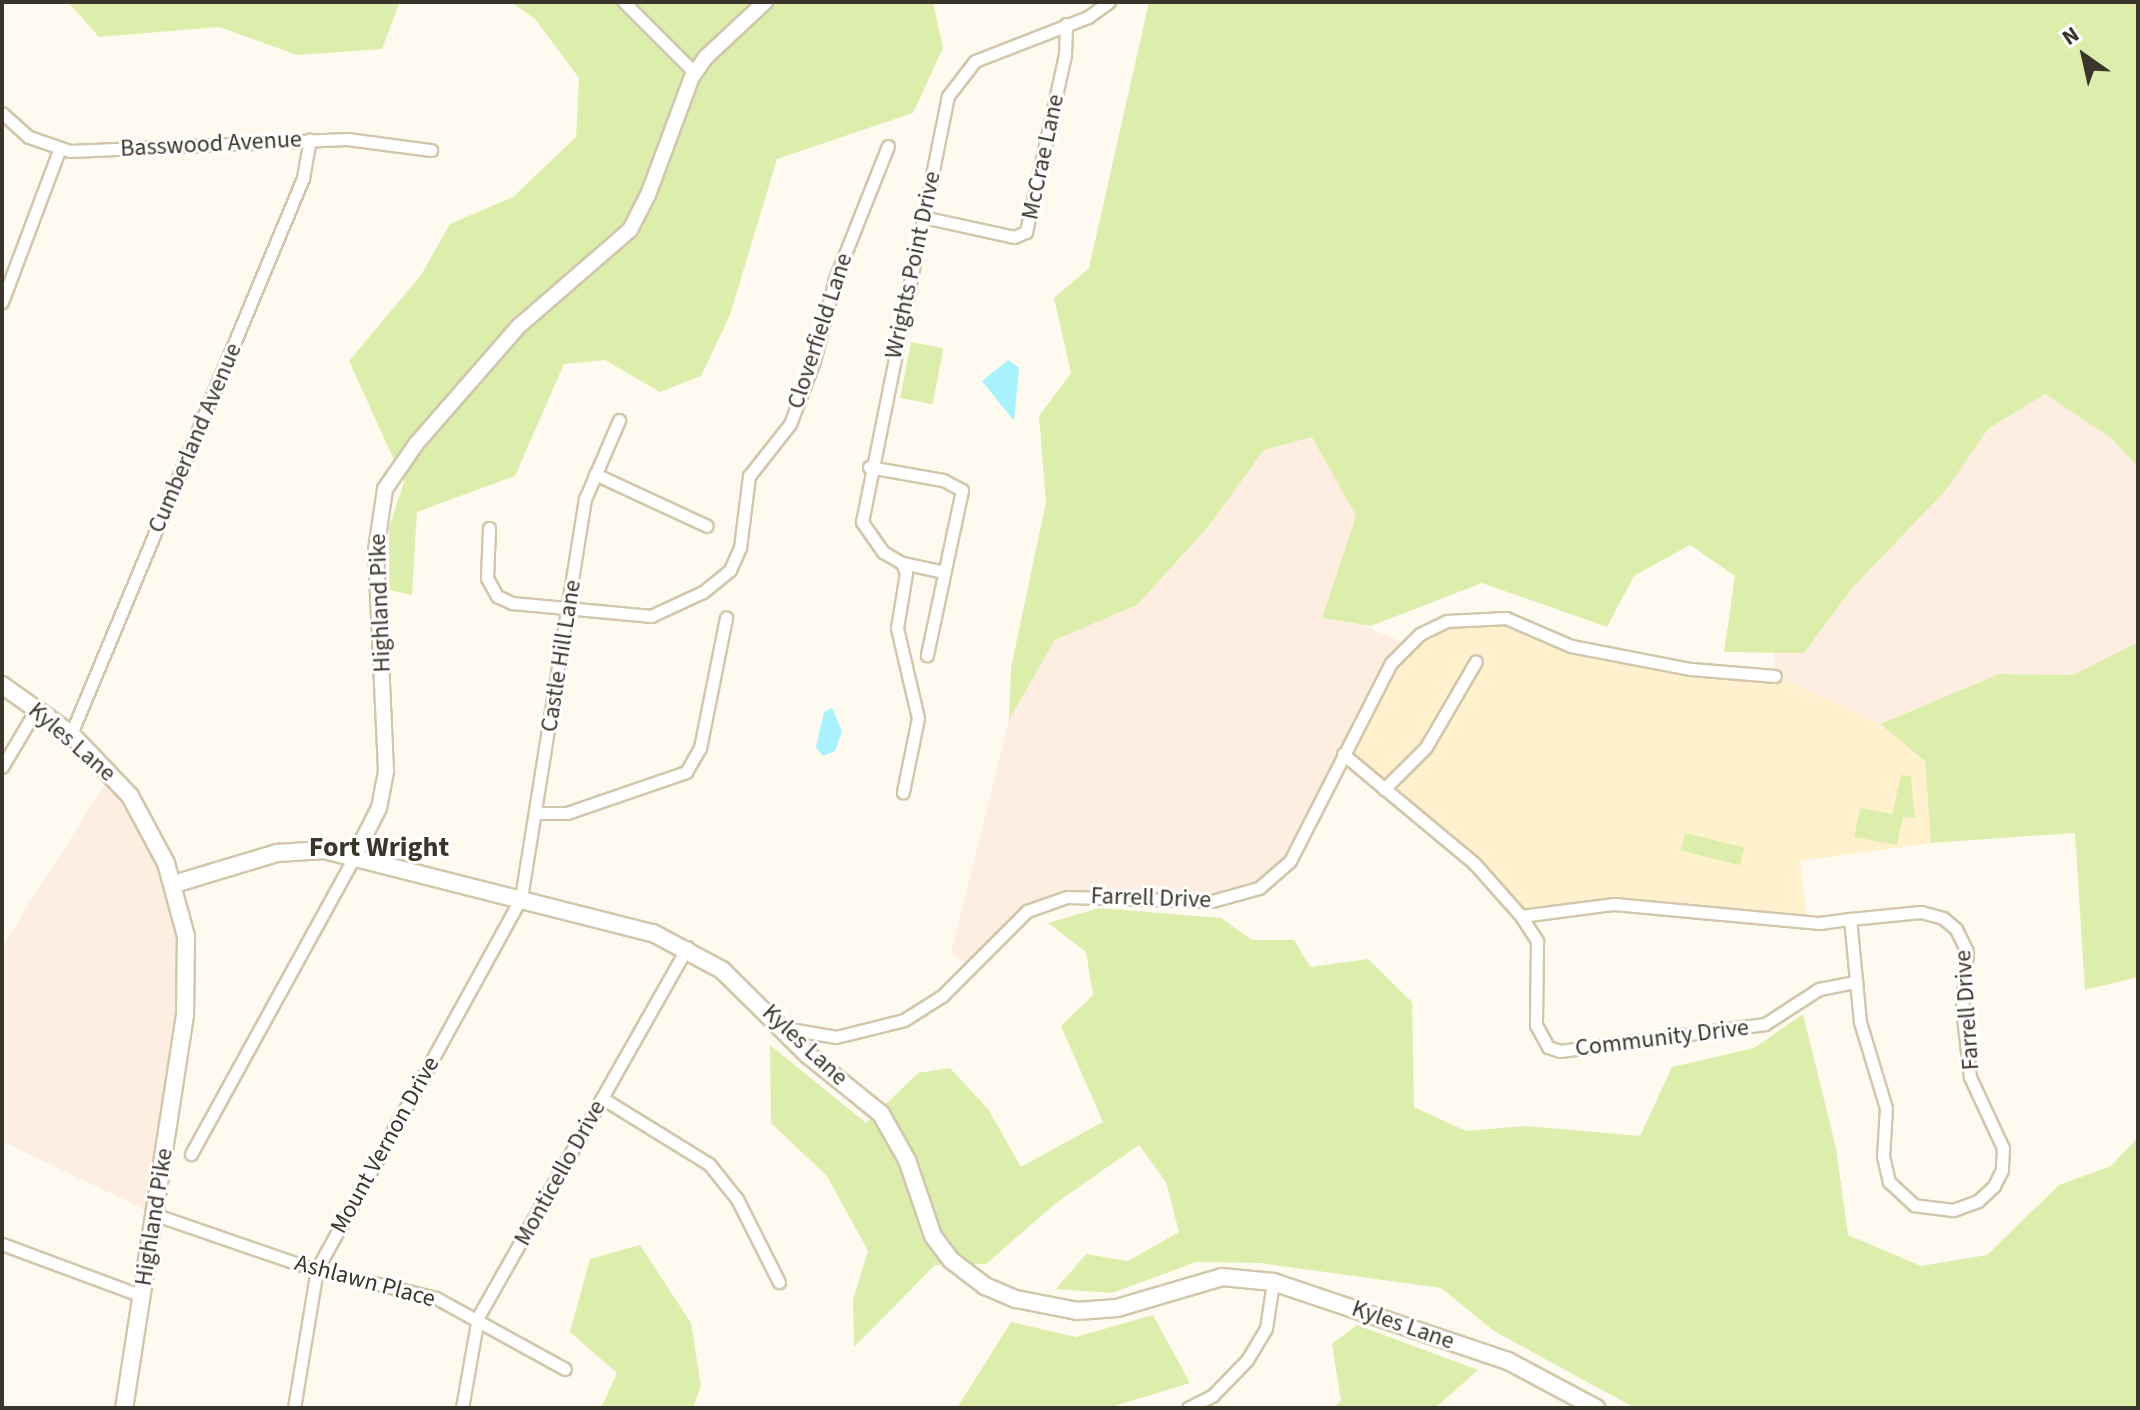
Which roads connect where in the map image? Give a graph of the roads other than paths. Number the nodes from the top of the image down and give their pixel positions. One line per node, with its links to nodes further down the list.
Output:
1 (624, 2): 5 (street)
2 (765, 2): 5 (street, Highland Pike)
3 (1109, 2): 4 (street, Wrights Point Drive)
4 (1066, 24): 11 (street, Wrights Point Drive); 11 (street, McCrae Lane)
5 (695, 73): 33 (street, Highland Pike)
6 (2, 113): 9 (street, Basswood Avenue)
7 (310, 140): 9 (street, Basswood Avenue); 10 (street, Basswood Avenue); 27 (street, Cumberland Avenue)
8 (888, 146): 20 (street, Cloverfield Lane)
9 (59, 150): 12 (street)
10 (431, 150)
11 (923, 217): 14 (street, Wrights Point Drive)
12 (2, 302)
13 (619, 420): 15 (street, Castle Hill Lane)
14 (869, 467): 18 (street, Wrights Point Drive); 19 (street)
15 (595, 474): 16 (street); 20 (street, Castle Hill Lane)
16 (707, 526)
17 (489, 528): 20 (street, Cloverfield Lane)
18 (902, 563): 19 (street, Wrights Point Drive); 31 (street)
19 (944, 572): 22 (street)
20 (569, 610): 32 (street, Castle Hill Lane)
21 (726, 618): 32 (street)
22 (927, 655)
23 (1476, 661): 30 (street)
24 (1775, 676): 28 (street, Farrell Drive)
25 (2, 685): 26 (main road, Kyles Lane)
26 (37, 708): 27 (main road, Kyles Lane); 29 (street)
27 (71, 734): 34 (main road, Kyles Lane)
28 (1343, 754): 30 (street); 40 (street, Farrell Drive)
29 (2, 767)
30 (1384, 789): 36 (street)
31 (903, 792)
32 (537, 813): 35 (street, Castle Hill Lane)
33 (354, 857): 34 (main road, Kyles Lane); 35 (main road, Kyles Lane); 42 (street, Highland Pike)
34 (174, 884): 43 (main road, Highland Pike)
35 (521, 898): 38 (main road, Kyles Lane); 45 (street, Mount Vernon Drive)
36 (1521, 916): 37 (street, Farrell Drive); 39 (street, Community Drive)
37 (1850, 919): 39 (street, Farrell Drive); 39 (street, Farrell Drive)
38 (687, 947): 40 (main road, Kyles Lane); 41 (street, Monticello Drive)
39 (1856, 982)
40 (784, 1028): 47 (main road, Kyles Lane)
41 (602, 1098): 46 (street); 49 (street, Monticello Drive)
42 (191, 1154)
43 (156, 1215): 45 (street, Ashlawn Place); 48 (main road, Highland Pike)
44 (2, 1244): 48 (street)
45 (317, 1269): 49 (street, Ashlawn Place); 52 (street, Mount Vernon Drive)
46 (779, 1282)
47 (1273, 1282): 54 (street); 55 (main road, Kyles Lane)
48 (142, 1296): 51 (main road, Highland Pike)
49 (478, 1317): 50 (street, Ashlawn Place); 53 (street, Monticello Drive)
50 (565, 1369)
51 (124, 1408)
52 (294, 1408)
53 (462, 1408)
54 (1188, 1408)
55 (1596, 1408)

